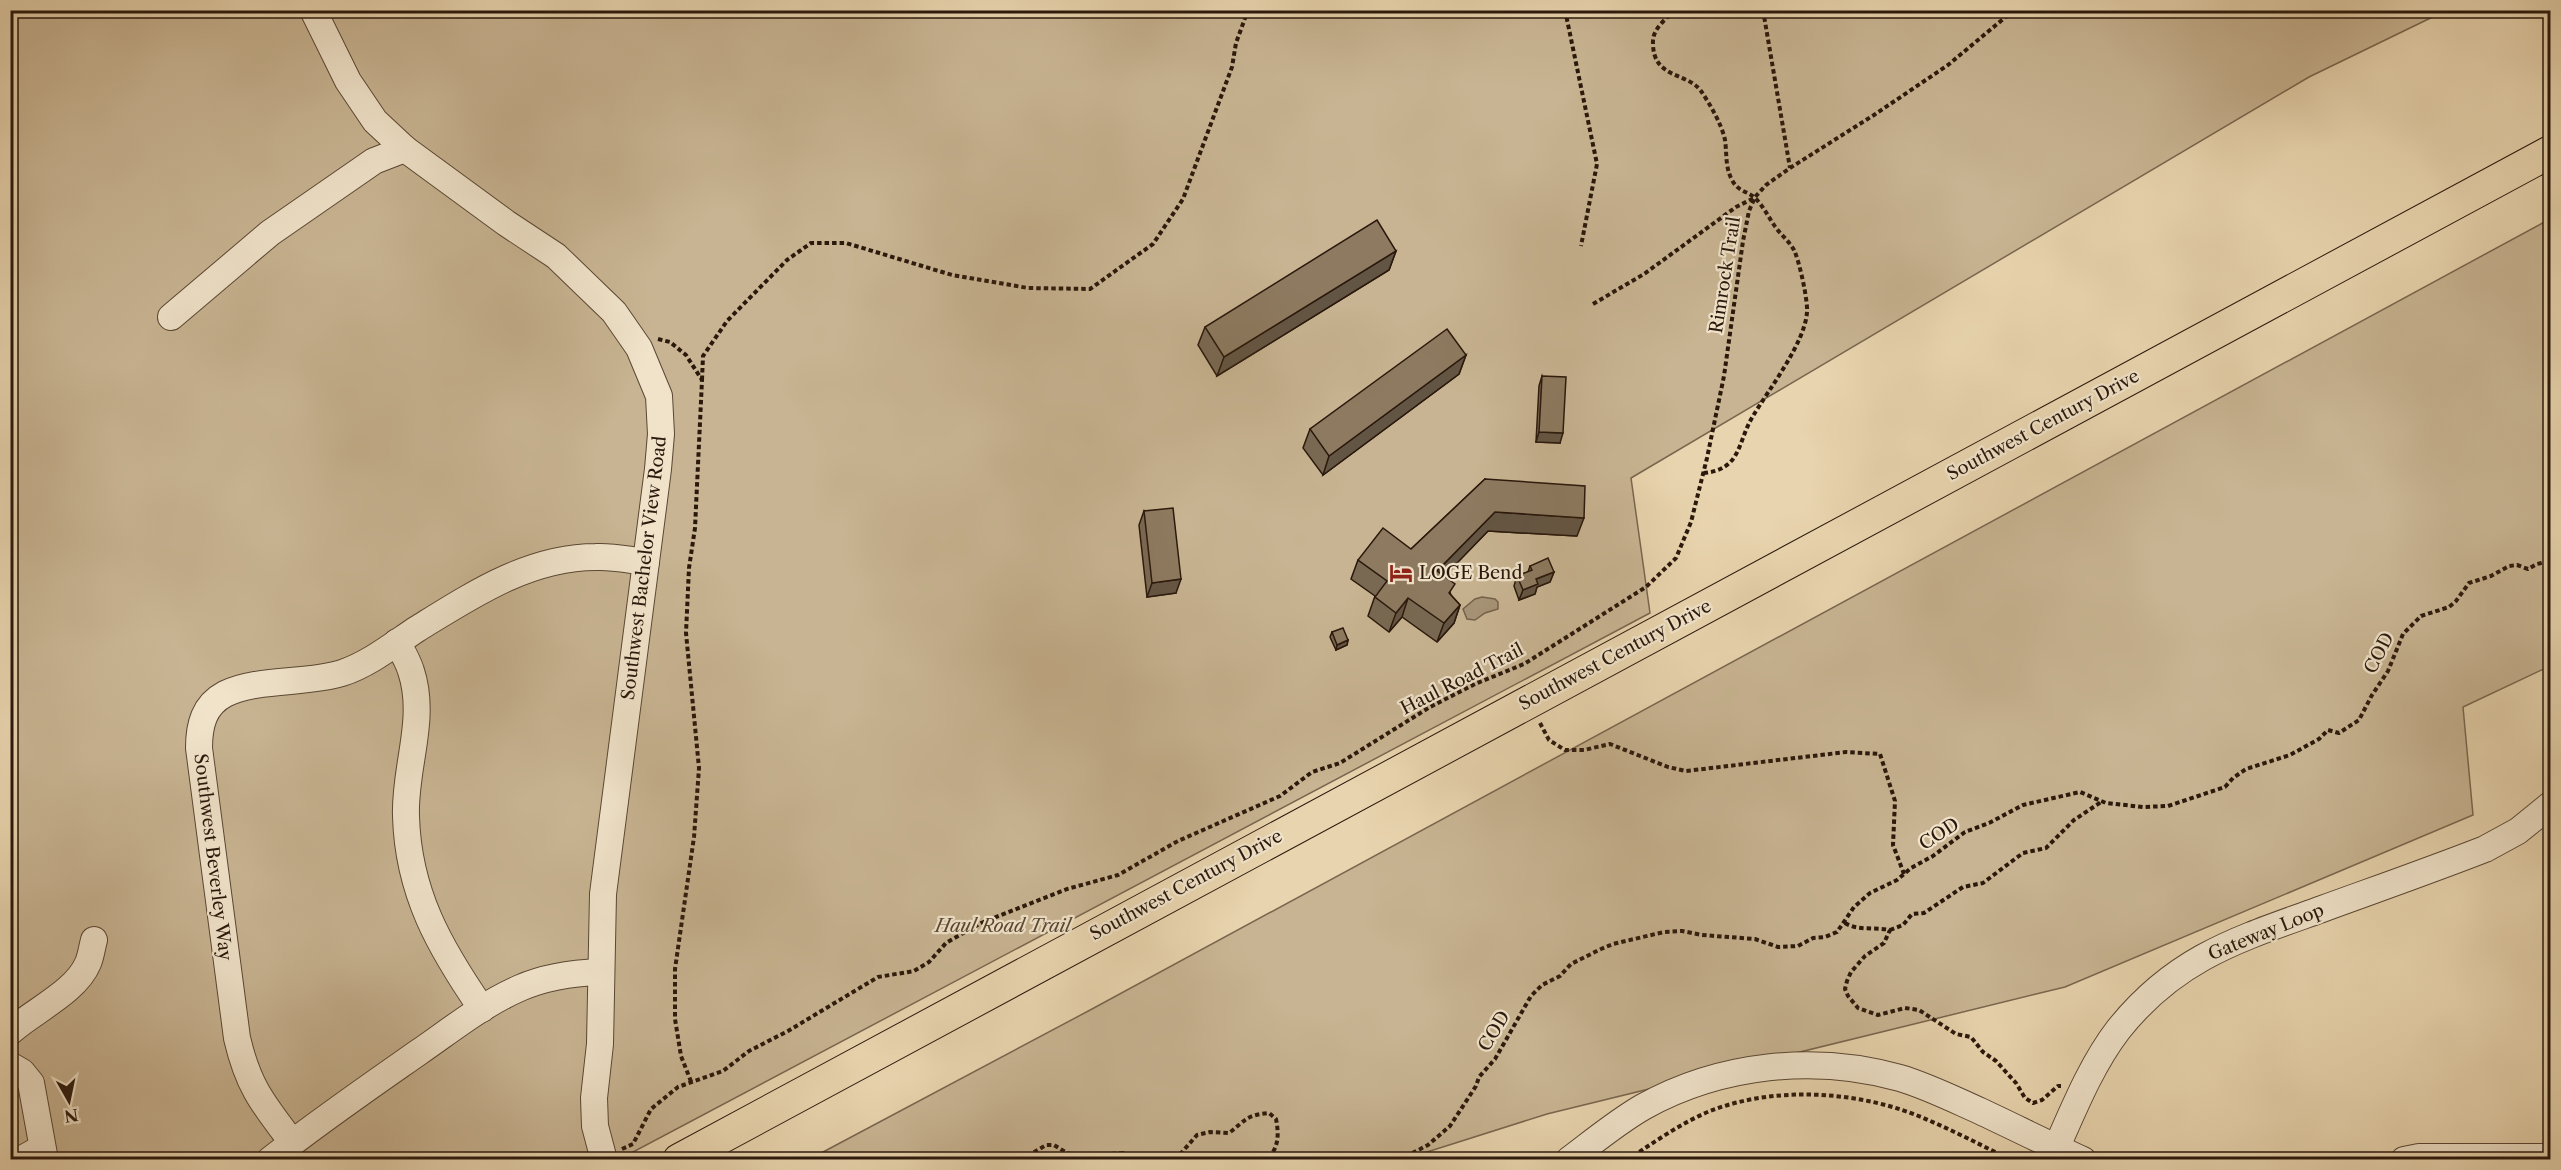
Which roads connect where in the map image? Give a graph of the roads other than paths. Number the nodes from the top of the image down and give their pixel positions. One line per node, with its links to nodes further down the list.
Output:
1 (313, 10): 2 (street, Southwest Bachelor View Road)
2 (405, 148): 4 (street); 5 (street, Southwest Bachelor View Road)
3 (2550, 152): 19 (main road, Southwest Century Drive)
4 (171, 317)
5 (646, 562): 6 (street, Southwest Beverley Way); 9 (street, Southwest Bachelor View Road)
6 (397, 642): 10 (street); 13 (street, Southwest Beverley Way)
7 (2550, 805): 14 (street, Gateway Loop)
8 (94, 940): 11 (street)
9 (600, 972): 10 (street); 17 (street, Southwest Bachelor View Road)
10 (482, 1009): 13 (street)
11 (10, 1032)
12 (10, 1065): 15 (street)
13 (292, 1142): 18 (street)
14 (2054, 1153): 20 (street); 21 (street)
15 (36, 1156)
16 (2550, 1156): 22 (street)
17 (604, 1159)
18 (270, 1160)
19 (679, 1160)
20 (1569, 1160)
21 (2083, 1160)
22 (2404, 1160)

